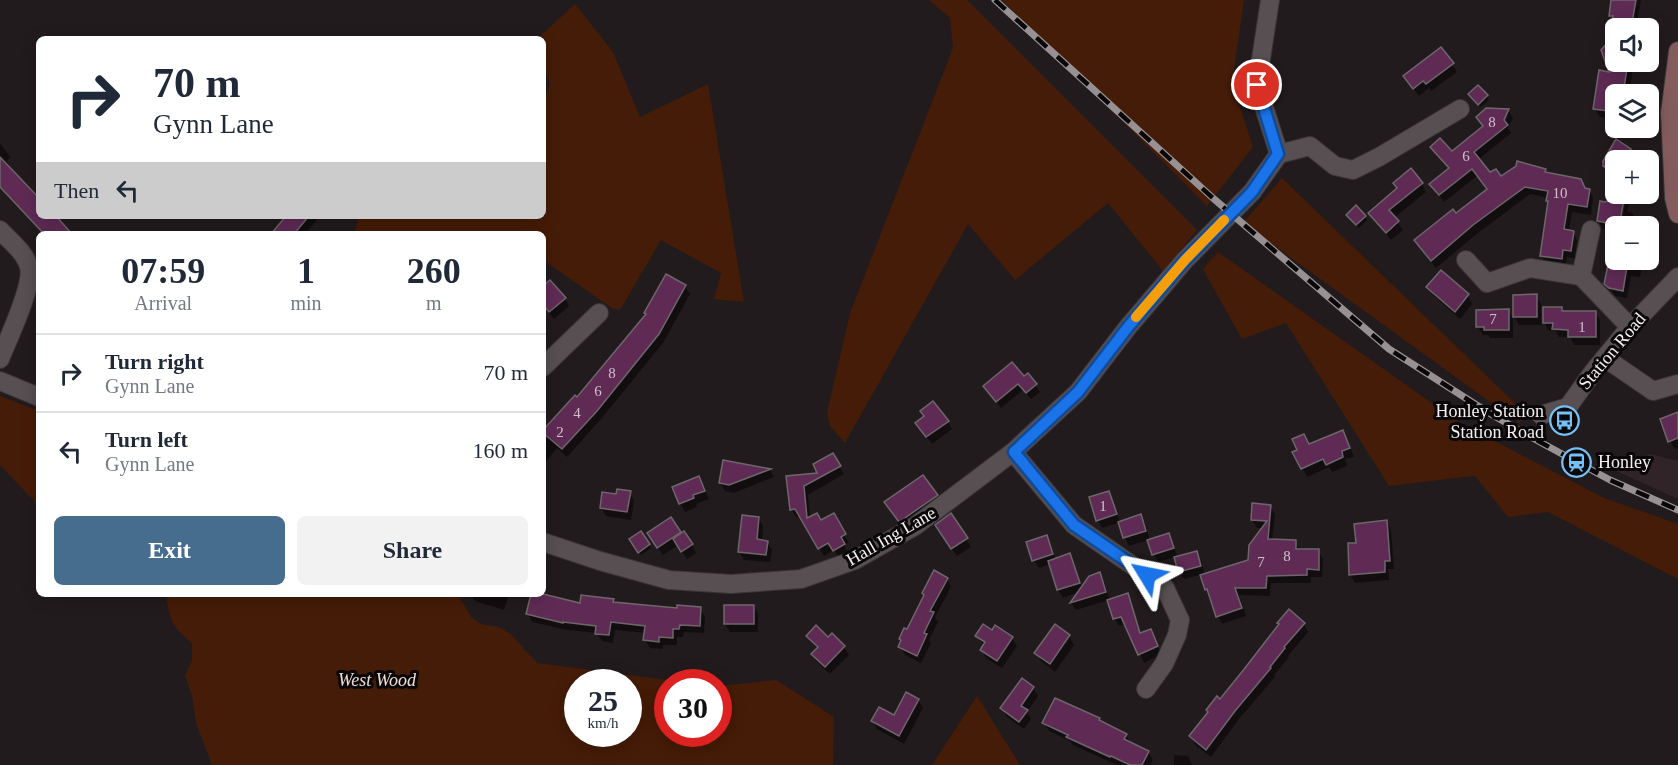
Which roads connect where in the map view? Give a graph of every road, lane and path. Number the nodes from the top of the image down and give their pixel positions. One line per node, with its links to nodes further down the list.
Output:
1 (1270, 0): 4 (street)
2 (1678, 51): 5 (street)
3 (1460, 109): 4 (street)
4 (1278, 154): 20 (street, Hall Ing Lane)
5 (1678, 214)
6 (1591, 230): 9 (street)
7 (0, 231): 14 (street)
8 (1466, 260): 9 (street)
9 (1581, 276): 12 (street)
10 (1678, 277): 12 (street, Station Road)
11 (599, 313): 15 (street)
12 (1630, 327): 13 (street, Station Road)
13 (1605, 358): 17 (street); 19 (street, Station Road)
14 (0, 359)
15 (546, 364)
16 (0, 381): 18 (street)
17 (1678, 384)
18 (36, 396)
19 (1541, 415)
20 (1014, 452): 21 (street, Hall Ing Lane); 22 (street)
21 (546, 543)
22 (1146, 689)

